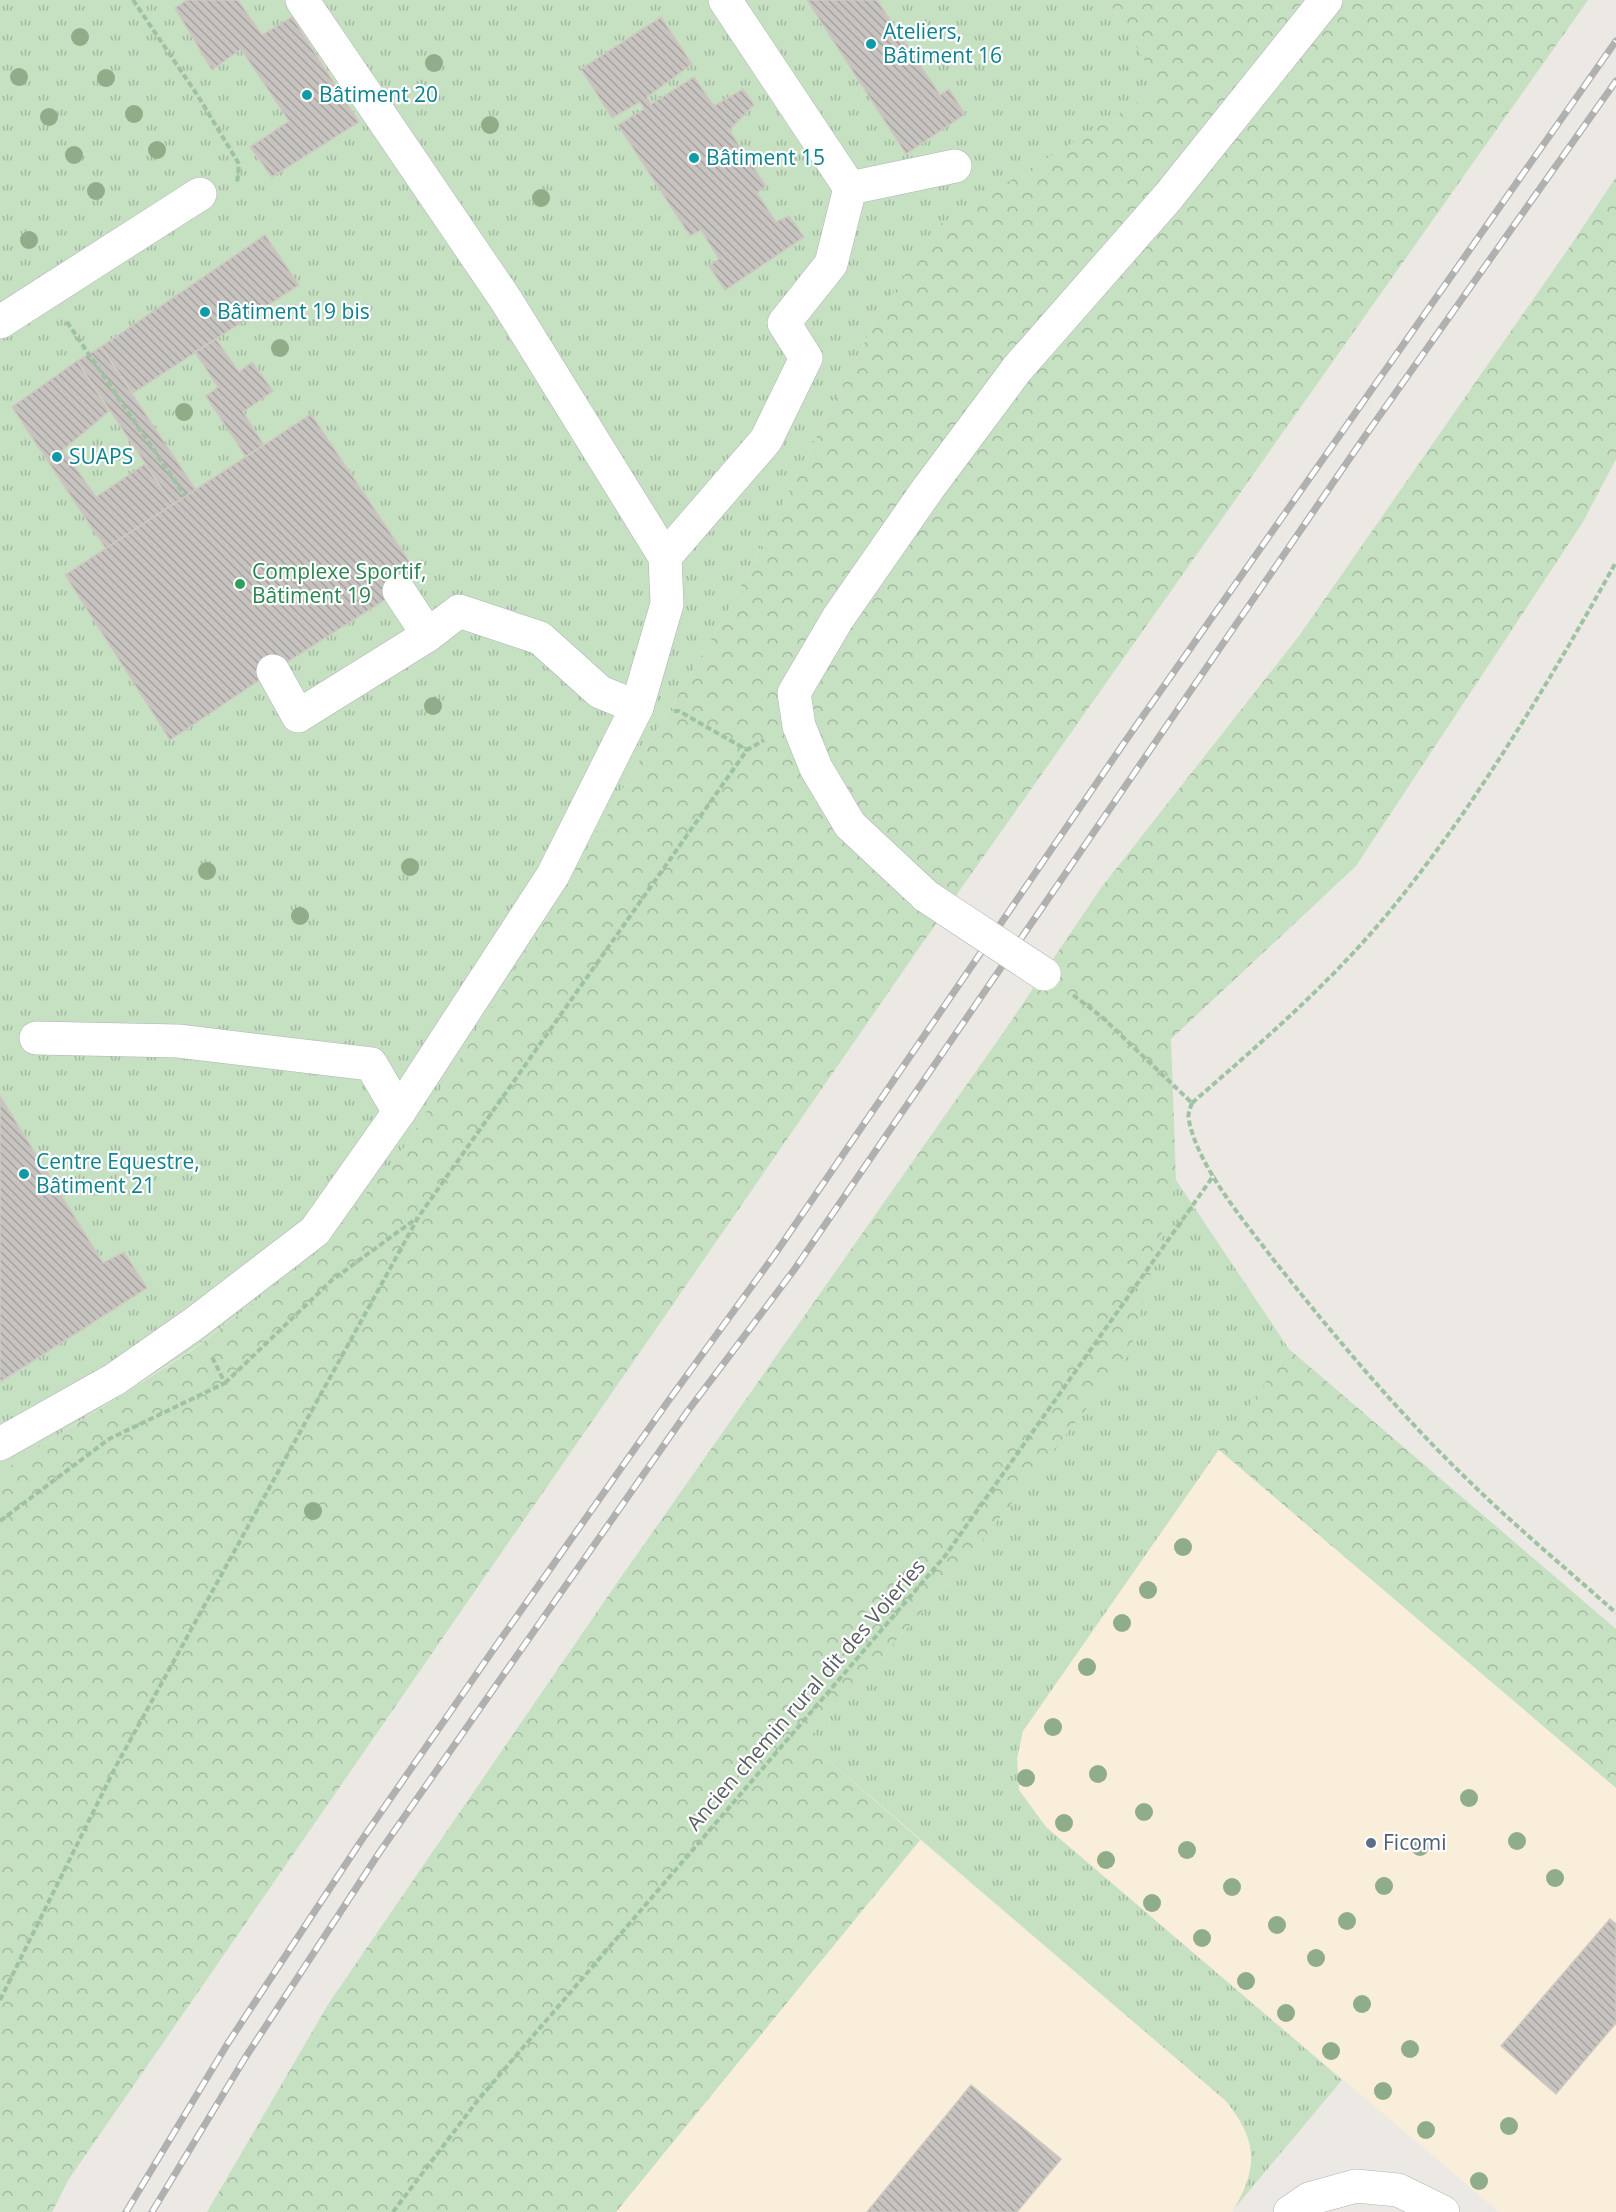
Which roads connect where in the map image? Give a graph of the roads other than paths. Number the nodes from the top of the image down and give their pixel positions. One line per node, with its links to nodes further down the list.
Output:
1 (302, 0): 8 (street)
2 (725, 0): 5 (street)
3 (1326, 0): 13 (street, bridge)
4 (955, 166): 5 (street)
5 (850, 188): 8 (street)
6 (200, 194): 7 (street)
7 (0, 322)
8 (665, 557): 12 (street)
9 (399, 591): 10 (street)
10 (428, 635): 11 (street); 12 (street)
11 (273, 671)
12 (637, 707): 15 (street)
13 (1044, 974)
14 (36, 1038): 15 (street)
15 (399, 1112): 16 (street)
16 (0, 1444)
17 (1290, 2212): 18 (street)
18 (1443, 2212)

